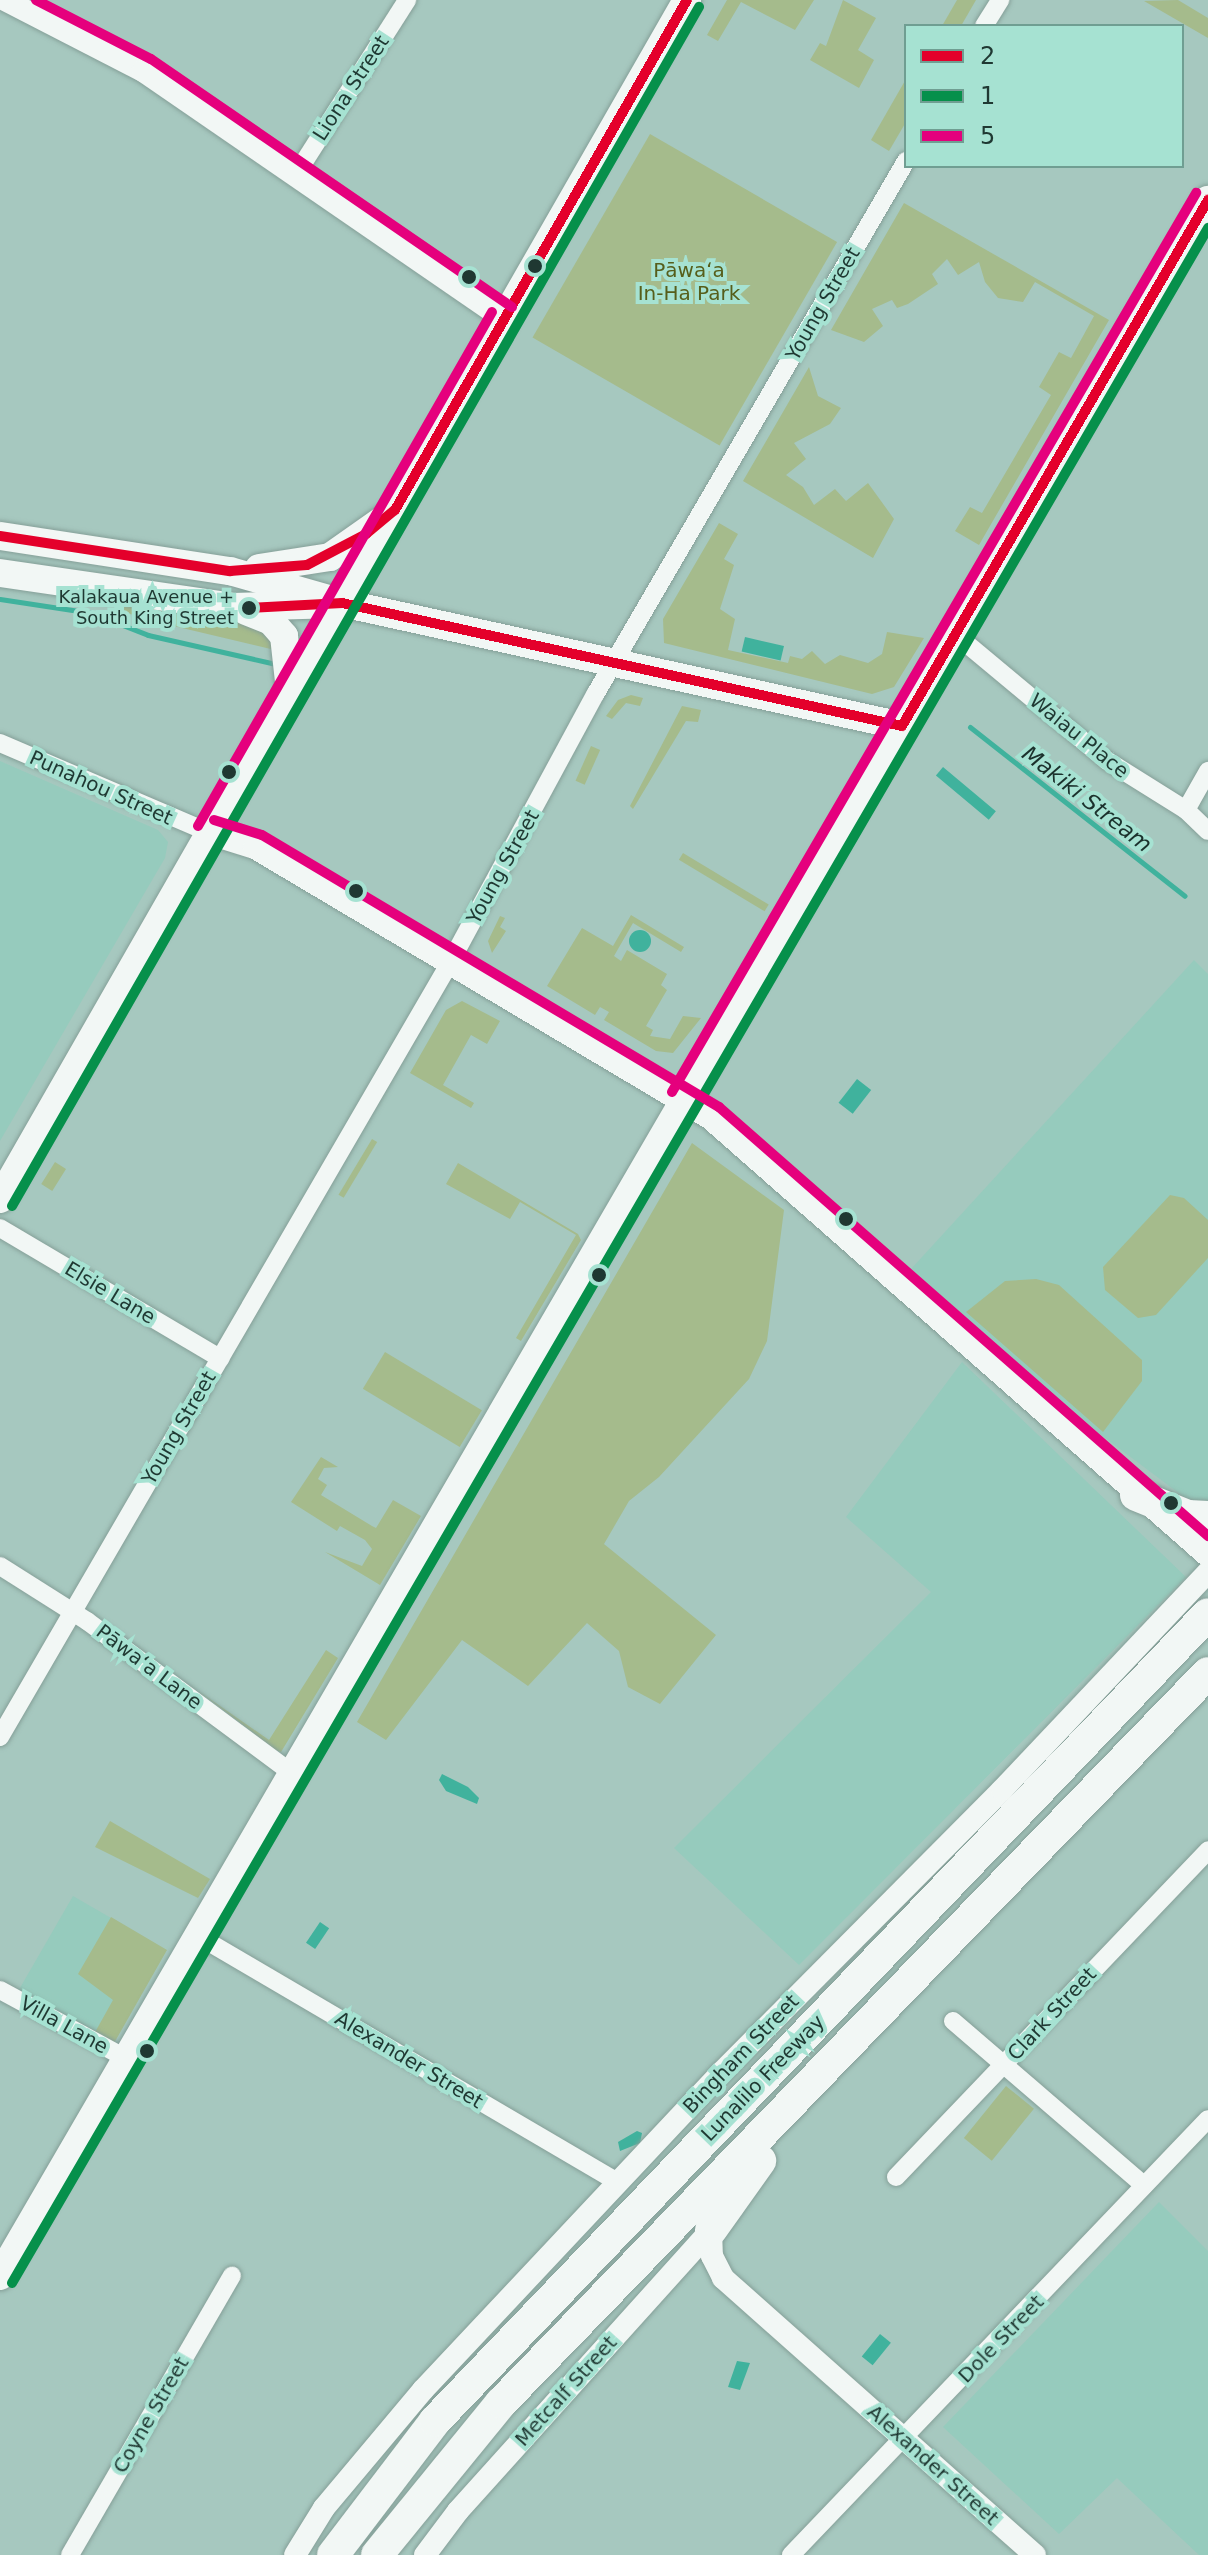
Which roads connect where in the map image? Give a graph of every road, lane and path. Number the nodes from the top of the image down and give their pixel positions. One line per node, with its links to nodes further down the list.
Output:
1 (5, 0): 7 (street)
2 (407, 0): 7 (street, Liona Street)
3 (687, 0): 9 (main road)
4 (1000, 0): 5 (street)
5 (985, 24)
6 (904, 164): 17 (street, Young Street)
7 (295, 176): 9 (street)
8 (1206, 209): 16 (main road)
9 (504, 319): 10 (main road)
10 (395, 510): 12 (main road); 14 (main road)
11 (0, 536): 12 (main road)
12 (230, 571): 14 (main road)
13 (0, 573): 15 (main road)
14 (342, 603): 15 (main road); 17 (main road); 18 (main road)
15 (233, 607): 18 (main road)
16 (955, 634): 19 (main road); 22 (street, Waiau Place)
17 (615, 660): 19 (main road); 25 (street, Young Street)
18 (290, 694): 24 (main road)
19 (902, 726): 26 (main road)
20 (0, 743): 24 (street, Punahou Street)
21 (1208, 771): 22 (street)
22 (1186, 810): 23 (street, Waiau Place)
23 (1208, 831)
24 (210, 833): 25 (main road, Punahou Street); 27 (main road)
25 (452, 959): 26 (main road, Punahou Street); 29 (street, Young Street)
26 (684, 1099): 30 (main road, Punahou Street); 39 (main road)
27 (0, 1199)
28 (0, 1228): 29 (street, Elsie Lane)
29 (220, 1358): 35 (street, Young Street)
30 (1136, 1495): 31 (highway); 32 (main road, Punahou Street)
31 (1208, 1517)
32 (1208, 1555)
33 (0, 1566): 35 (street, Pāwaʻa Lane)
34 (1208, 1572): 49 (street, Bingham Street)
35 (72, 1611): 38 (street, Young Street); 39 (street, Pāwaʻa Lane)
36 (1208, 1614): 59 (highway, Lunalilo Freeway)
37 (1208, 1673): 44 (highway, Lunalilo Freeway)
38 (0, 1737)
39 (294, 1775): 41 (main road)
40 (1208, 1850): 46 (street, Clark Street)
41 (200, 1937): 45 (main road); 49 (street, Alexander Street)
42 (0, 1990): 45 (street, Villa Lane)
43 (953, 2021): 46 (street)
44 (847, 2048): 51 (highway); 60 (highway, Lunalilo Freeway)
45 (129, 2060): 53 (main road)
46 (1004, 2064): 48 (street, Clark Street); 50 (street)
47 (1208, 2119): 50 (street, Dole Street)
48 (896, 2177)
49 (618, 2182): 58 (street, Bingham Street)
50 (1144, 2185): 56 (street, Dole Street)
51 (711, 2230): 52 (street, Metcalf Street); 55 (street)
52 (676, 2273): 55 (street); 61 (street, Metcalf Street)
53 (0, 2276)
54 (232, 2276): 57 (street, Coyne Street)
55 (723, 2278): 56 (street, Alexander Street)
56 (905, 2440): 62 (street, Dole Street); 63 (street, Alexander Street)
57 (70, 2555)
58 (295, 2555)
59 (333, 2555)
60 (377, 2555)
61 (425, 2555)
62 (791, 2555)
63 (1035, 2555)

